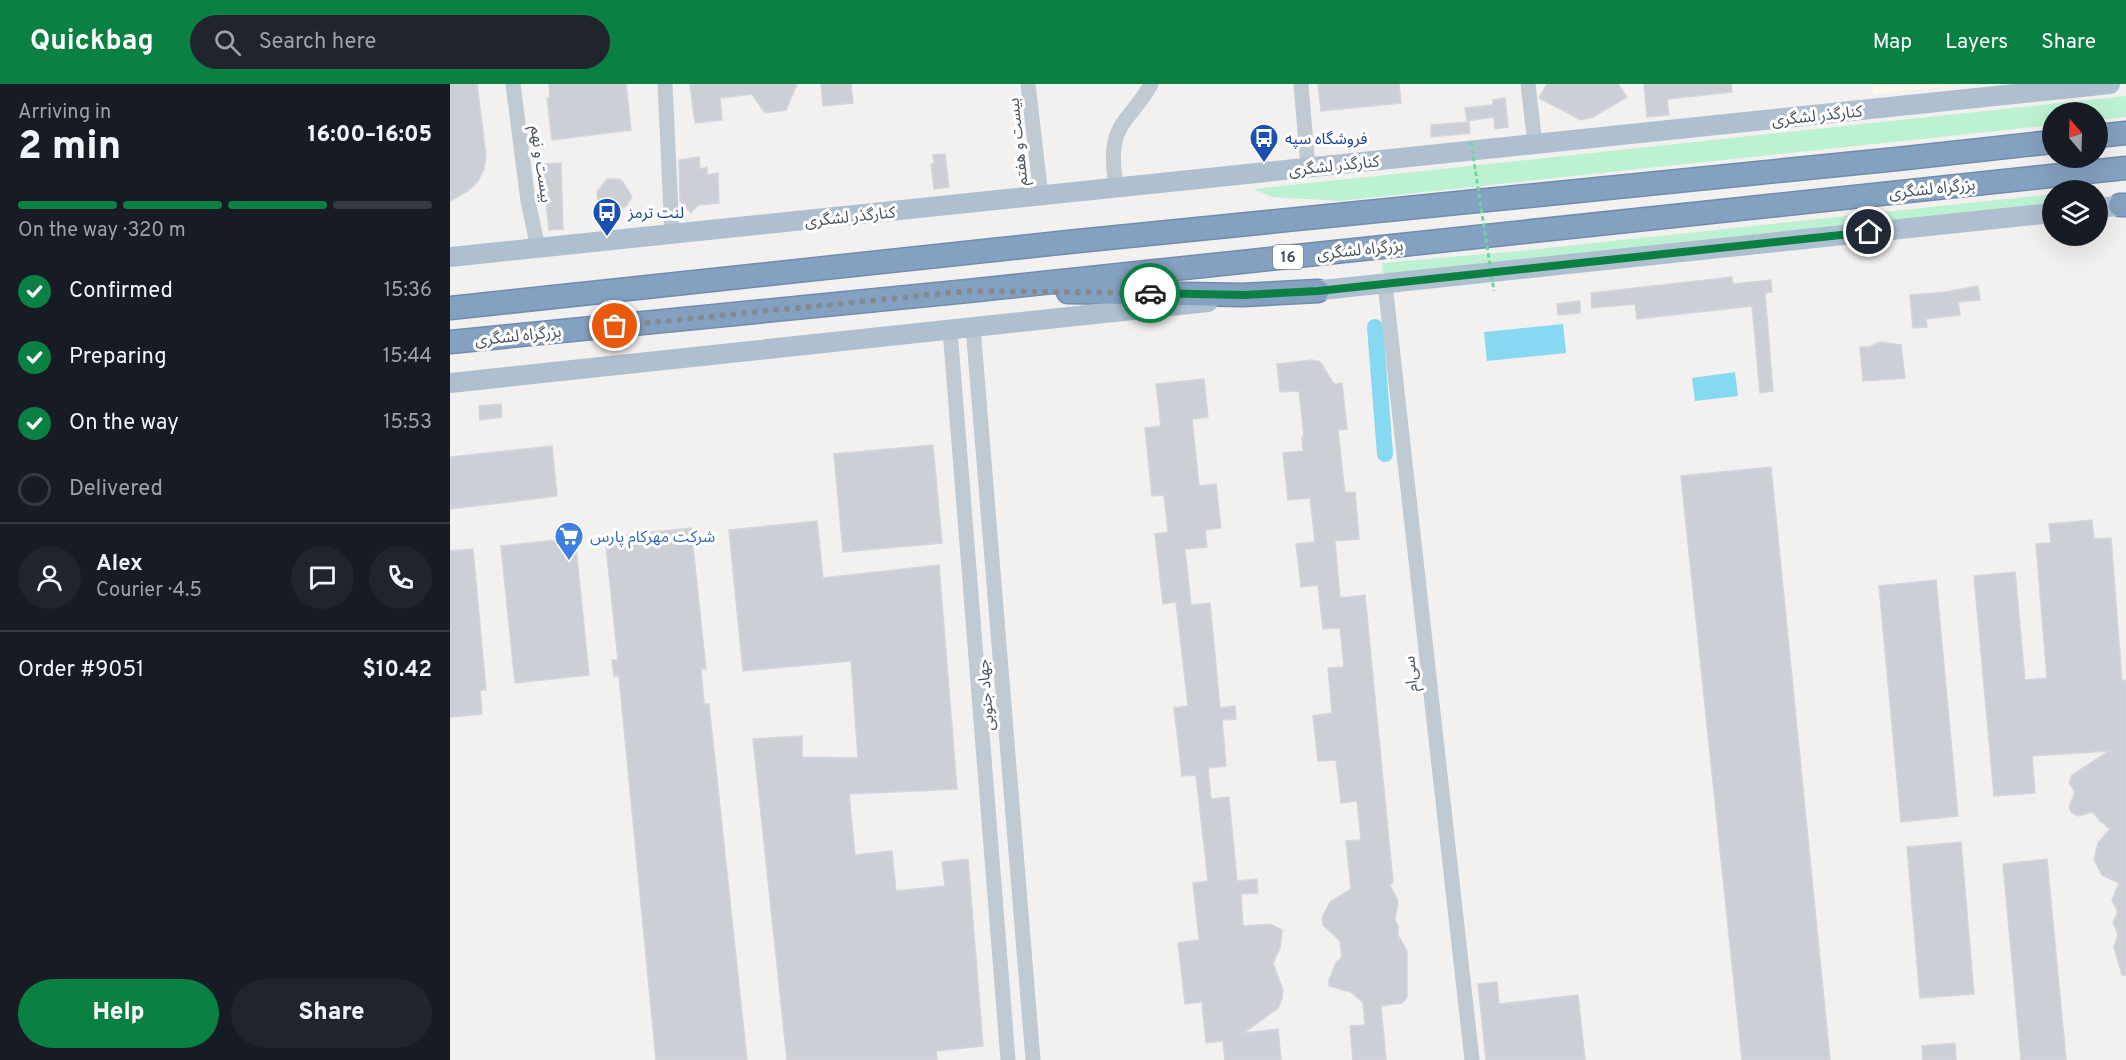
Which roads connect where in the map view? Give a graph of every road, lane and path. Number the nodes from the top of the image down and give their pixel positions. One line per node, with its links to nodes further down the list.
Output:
1 (513, 84): 21 (street, بیست و نهم)
2 (665, 84): 20 (street)
3 (1028, 84): 16 (street, بیست و هفتم)
4 (1150, 84): 15 (street)
5 (1301, 84): 13 (street)
6 (1528, 84): 12 (street)
7 (2110, 84): 12 (main road, کنارگذر لشگری)
8 (2126, 133): 9 (highway)
9 (2108, 135)
10 (1471, 142): 26 (path, bridge)
11 (2042, 142): 27 (highway, بزرگراه لشگری / 16)
12 (1535, 144): 13 (main road, کنارگذر لشگری)
13 (1308, 168): 15 (main road, کنارگذر لشگری)
14 (2126, 168): 24 (highway, بزرگراه لشگری / 16)
15 (1116, 188): 16 (main road, کنارگذر لشگری)
16 (1041, 196): 20 (main road, کنارگذر لشگری)
17 (2124, 205): 18 (main road)
18 (2108, 207)
19 (2042, 214): 23 (main road)
20 (672, 234): 21 (main road, کنارگذر لشگری)
21 (538, 248): 22 (main road, کنارگذر لشگری)
22 (450, 257)
23 (1385, 284): 25 (main road); 34 (street, سی‌ام)
24 (968, 291): 25 (highway); 30 (highway, بزرگراه لشگری / 16)
25 (1318, 291): 28 (main road)
26 (1494, 291)
27 (450, 308)
28 (973, 327): 29 (main road); 33 (street, جهاد جنوبی)
29 (951, 330): 31 (main road); 32 (street, جهاد جنوبی)
30 (450, 342)
31 (450, 383)
32 (1008, 1060)
33 (1033, 1060)
34 (1472, 1060)

